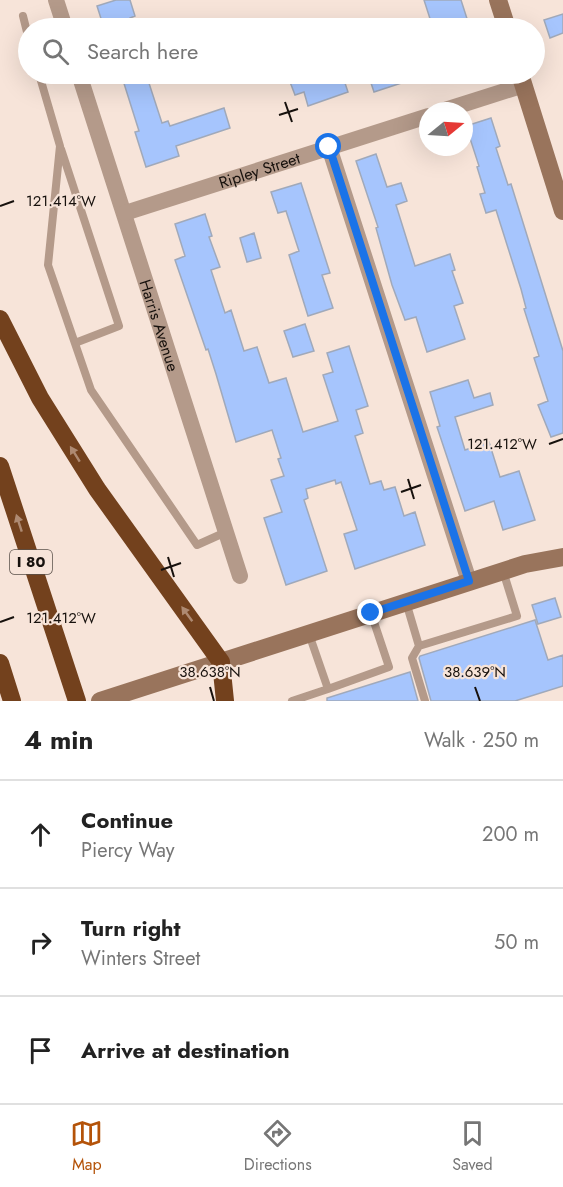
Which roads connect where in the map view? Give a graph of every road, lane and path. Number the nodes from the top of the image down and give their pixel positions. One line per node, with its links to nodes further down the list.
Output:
1 (56, 0): 3 (street)
2 (498, 0): 4 (main road)
3 (62, 18)
4 (504, 18)
5 (42, 84): 11 (lane)
6 (83, 84): 14 (street, Harris Avenue)
7 (510, 84): 9 (street)
8 (524, 84): 13 (main road)
9 (464, 102)
10 (419, 119): 12 (street, Ripley Street)
11 (60, 146): 16 (lane); 16 (lane)
12 (329, 147): 14 (street, Ripley Street); 22 (street)
13 (563, 211)
14 (125, 213): 18 (street, Harris Avenue)
15 (0, 319): 27 (highway, one-way to 15)
16 (75, 342): 18 (lane)
17 (0, 466): 31 (highway, I 80, one-way to 17)
18 (226, 532): 21 (street, Harris Avenue)
19 (563, 557): 20 (main road)
20 (503, 571): 22 (main road); 26 (lane)
21 (240, 576)
22 (469, 581): 23 (main road)
23 (406, 602): 24 (main road); 26 (lane)
24 (371, 613): 25 (main road); 29 (lane)
25 (309, 633): 27 (main road); 29 (lane)
26 (419, 646): 35 (lane)
27 (221, 662): 32 (main road); 33 (highway)
28 (2, 669): 30 (highway)
29 (328, 690): 34 (lane)
30 (12, 701)
31 (77, 701)
32 (100, 701)
33 (225, 701)
34 (292, 701)
35 (425, 701)

